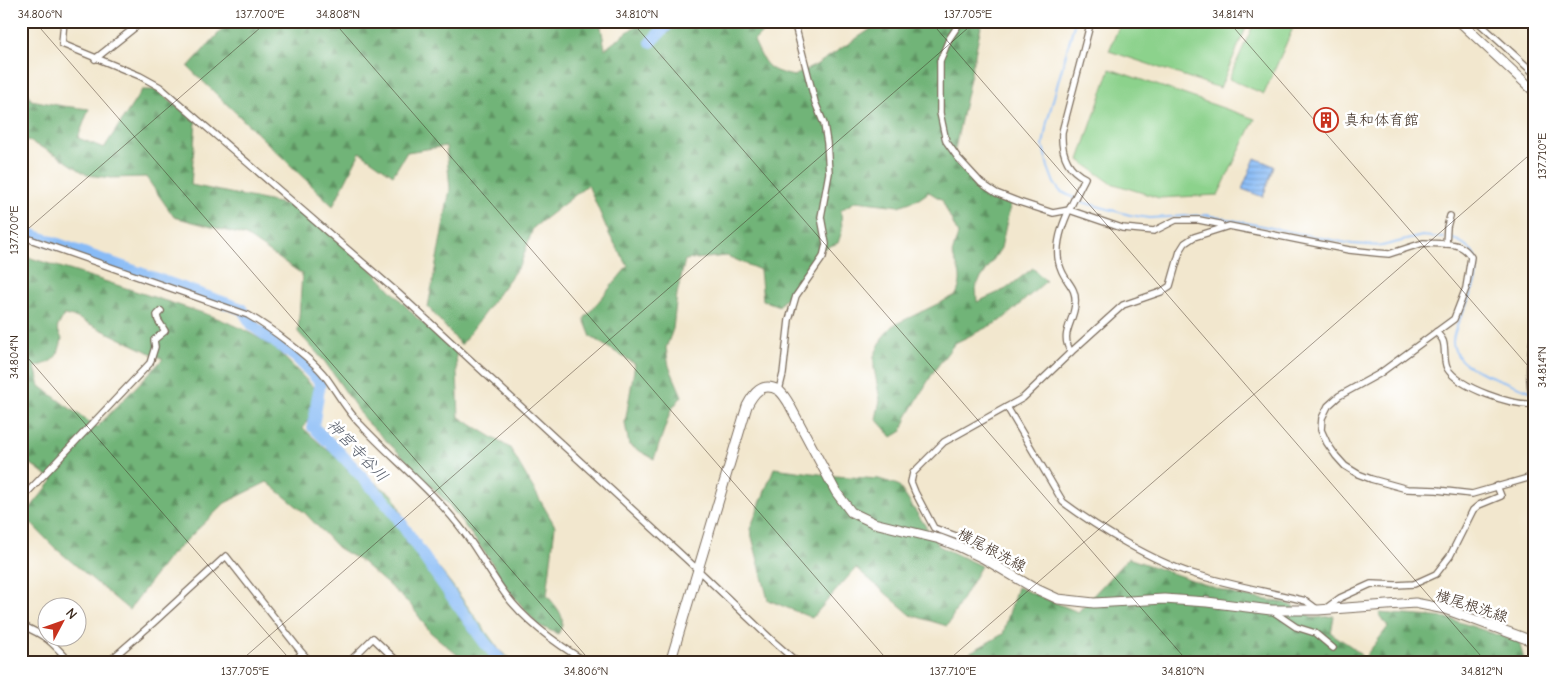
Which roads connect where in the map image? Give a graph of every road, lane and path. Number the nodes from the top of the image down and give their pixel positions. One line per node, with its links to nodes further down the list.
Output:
1 (64, 21): 8 (street)
2 (143, 21): 8 (street)
3 (794, 21): 21 (street)
4 (961, 21): 11 (street)
5 (1091, 21): 11 (street)
6 (1459, 21): 10 (main road)
7 (1477, 21): 9 (street)
8 (95, 59): 28 (street)
9 (1535, 74)
10 (1535, 92)
11 (1069, 210): 13 (street); 19 (street)
12 (1450, 216): 15 (street)
13 (1222, 227): 15 (street); 19 (street)
14 (21, 236): 41 (street)
15 (1446, 242): 17 (street)
16 (161, 311): 26 (street)
17 (1436, 332): 22 (street); 25 (street)
18 (1535, 337): 20 (main road)
19 (1071, 352): 23 (street)
20 (1533, 378): 22 (main road)
21 (779, 390): 27 (main road, 横尾根洗線); 28 (main road)
22 (1535, 403)
23 (1007, 407): 27 (street); 30 (street)
24 (1535, 476): 25 (street)
25 (1497, 486): 30 (street)
26 (21, 499)
27 (983, 558): 29 (main road, 横尾根洗線)
28 (698, 570): 42 (main road); 43 (street)
29 (1271, 610): 30 (main road, 横尾根洗線); 33 (street)
30 (1321, 610): 32 (main road, 横尾根洗線)
31 (21, 625): 35 (street)
32 (1535, 642)
33 (1333, 648)
34 (302, 653): 36 (street); 37 (street); 38 (street)
35 (71, 663)
36 (107, 663)
37 (292, 663)
38 (312, 663)
39 (348, 663): 40 (street)
40 (399, 663)
41 (588, 663)
42 (670, 663)
43 (798, 663)

